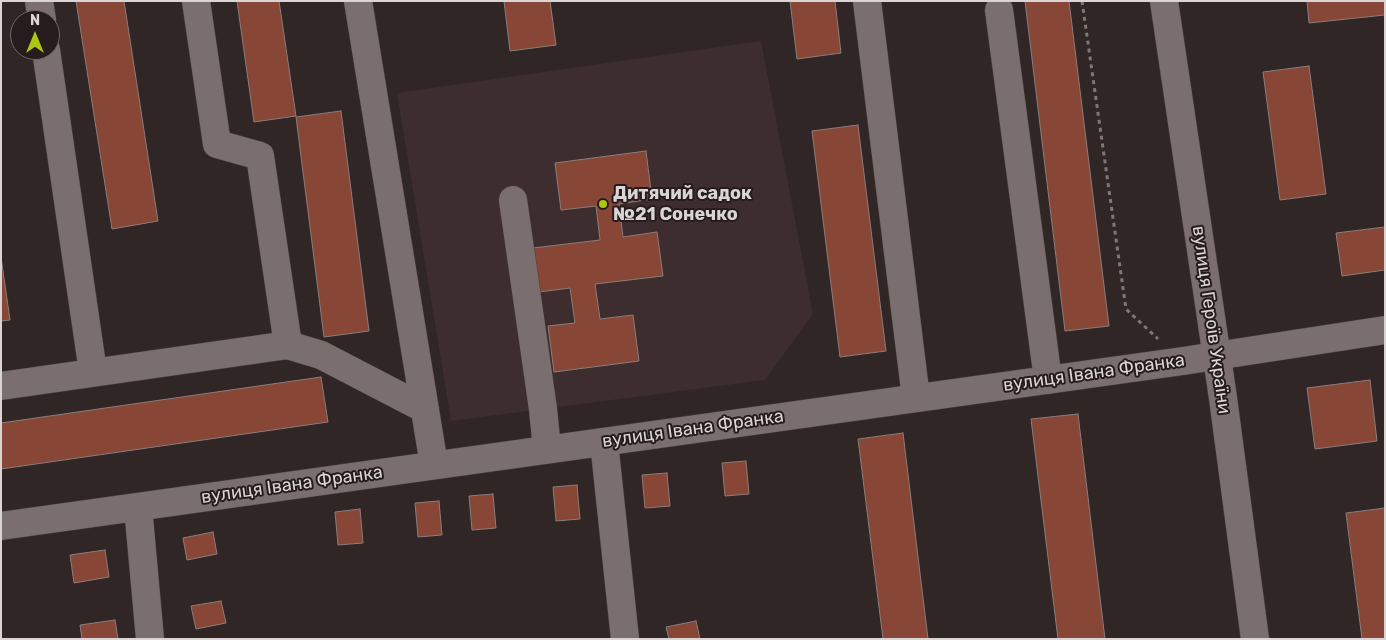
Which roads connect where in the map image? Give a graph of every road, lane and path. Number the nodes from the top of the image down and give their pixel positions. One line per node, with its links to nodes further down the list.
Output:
1 (196, 1): 10 (street)
2 (358, 1): 17 (street)
3 (867, 1): 16 (street)
4 (1082, 1): 12 (path)
5 (1164, 1): 11 (street, вулиця Героїв України)
6 (999, 10): 14 (street)
7 (47, 60): 13 (street)
8 (513, 200): 19 (street)
9 (1385, 330): 11 (street, вулиця Івана Франка)
10 (288, 345): 13 (street); 17 (street)
11 (1216, 356): 12 (street, вулиця Івана Франка); 25 (street, вулиця Героїв України)
12 (1183, 361): 14 (street, вулиця Івана Франка)
13 (93, 372): 15 (street)
14 (1048, 380): 16 (street, вулиця Івана Франка)
15 (1, 386)
16 (916, 398): 18 (street, вулиця Івана Франка)
17 (425, 409): 20 (street)
18 (604, 442): 19 (street, вулиця Івана Франка); 24 (street)
19 (547, 449): 20 (street, вулиця Івана Франка)
20 (434, 465): 21 (street, вулиця Івана Франка)
21 (138, 507): 22 (street, вулиця Івана Франка); 23 (street)
22 (1, 526)
23 (150, 639)
24 (626, 639)
25 (1255, 639)

